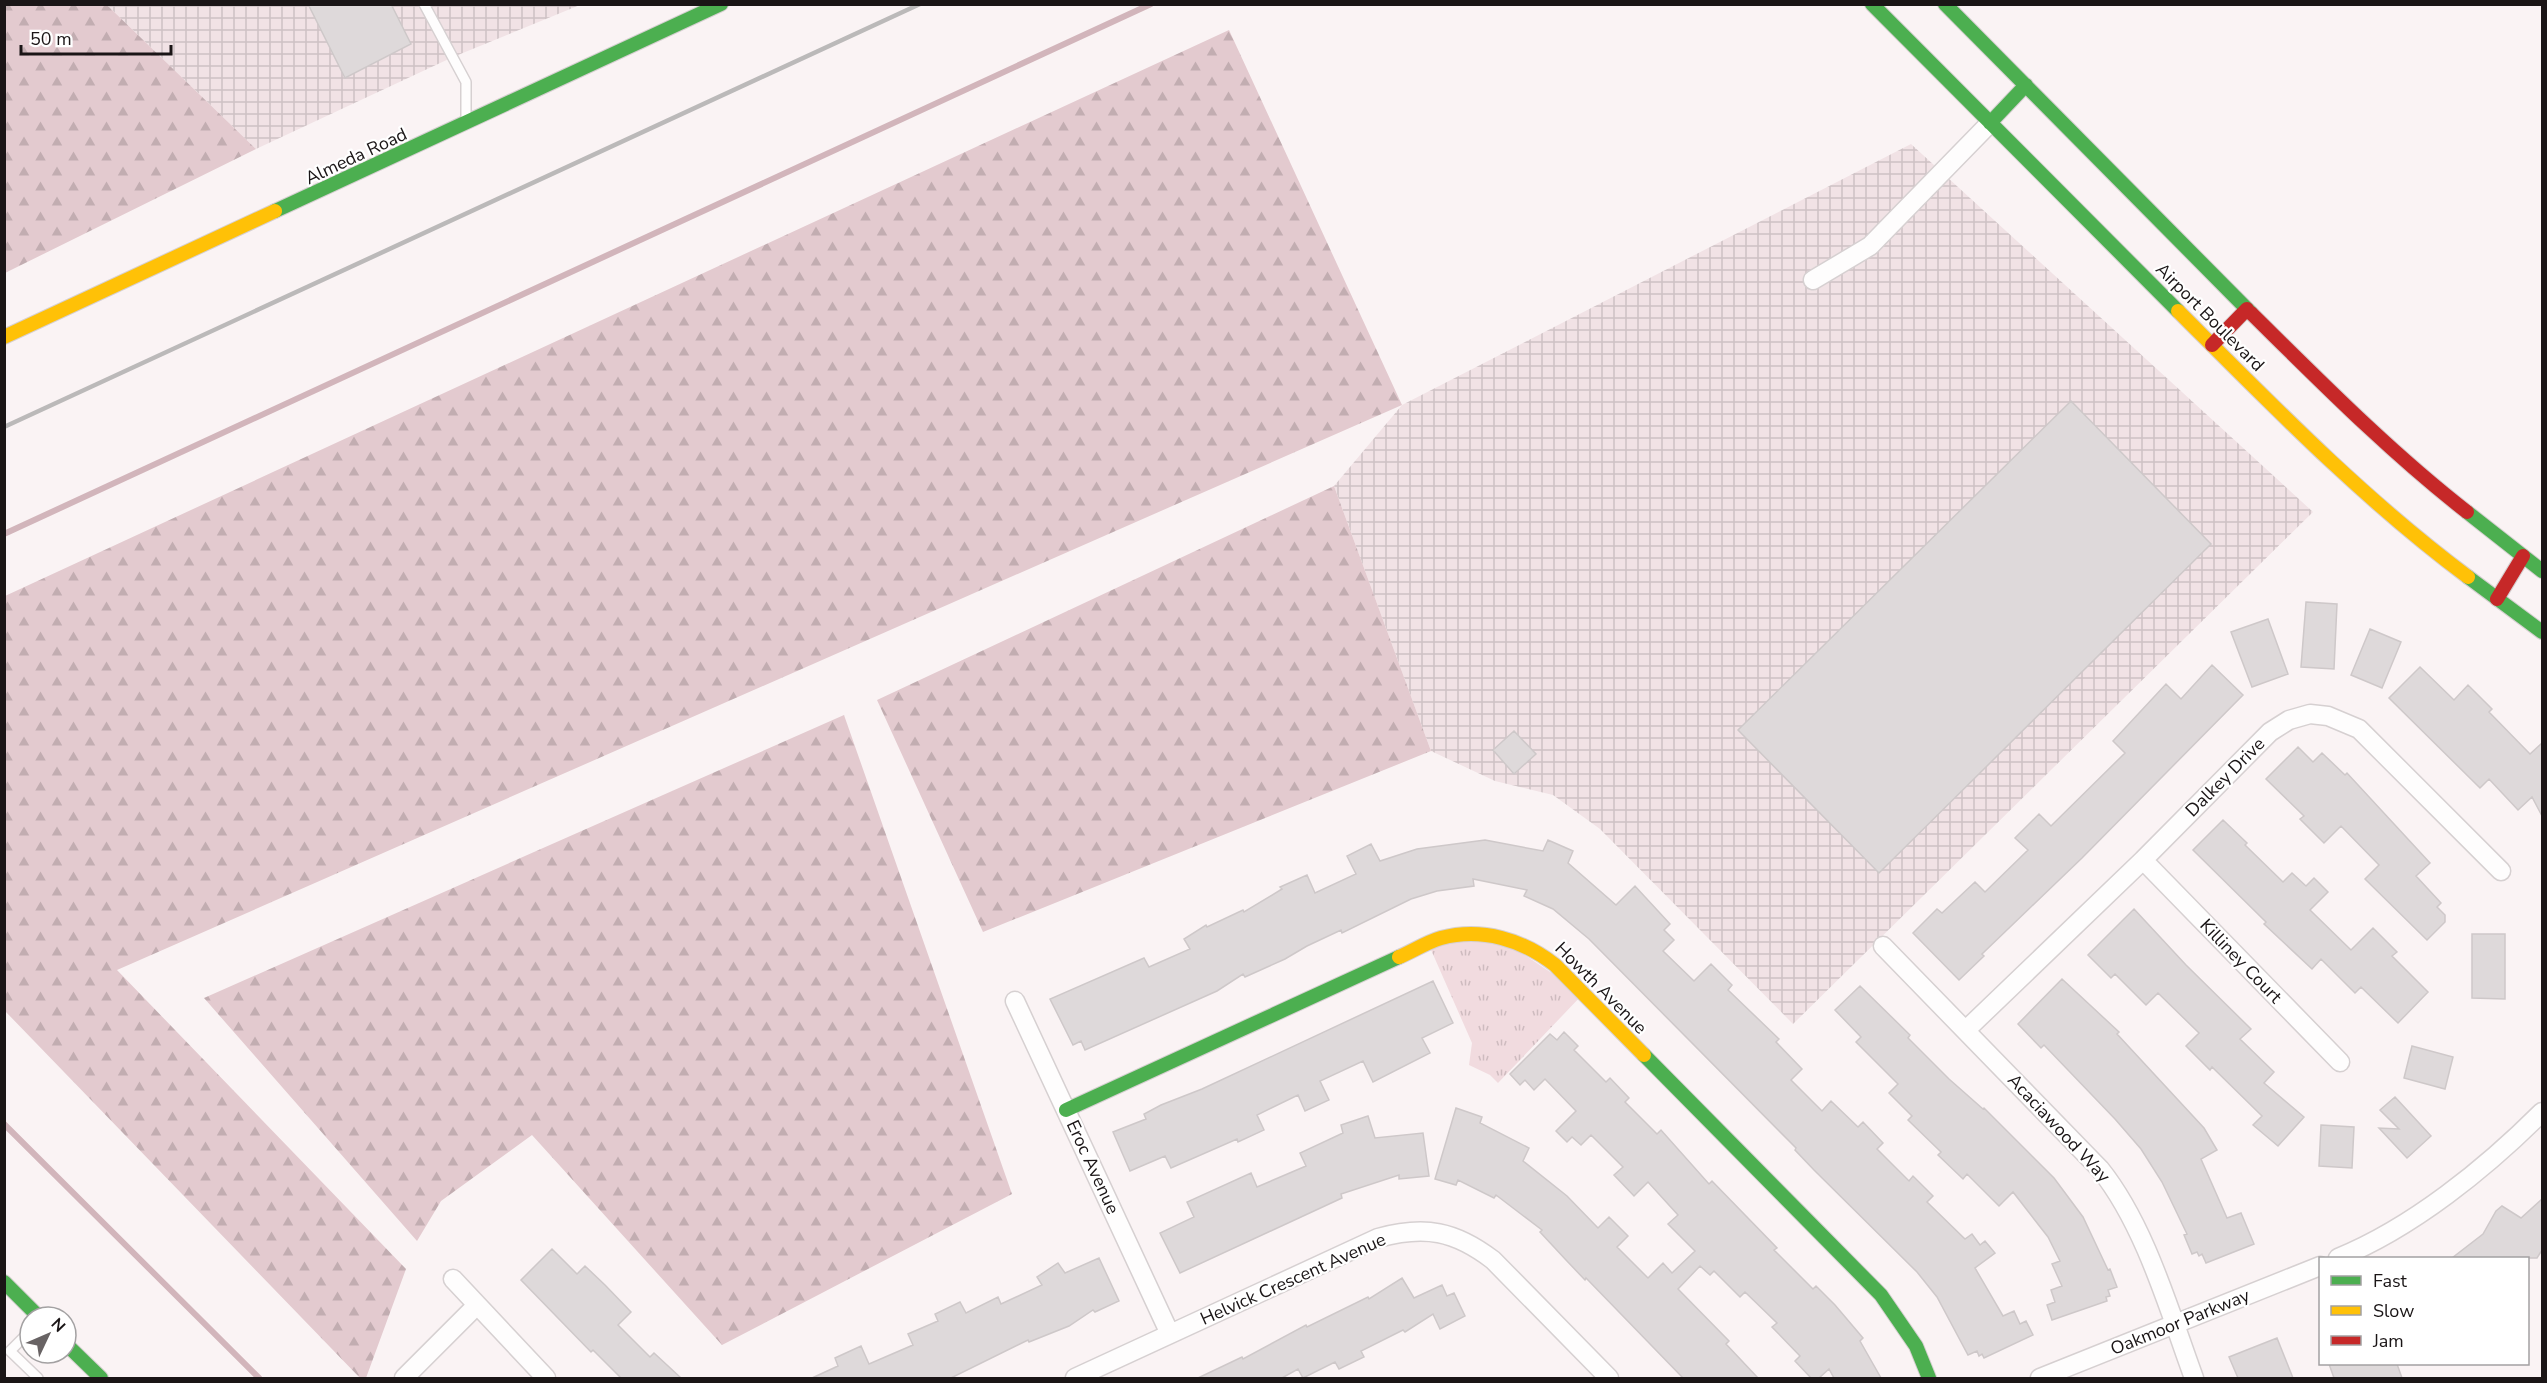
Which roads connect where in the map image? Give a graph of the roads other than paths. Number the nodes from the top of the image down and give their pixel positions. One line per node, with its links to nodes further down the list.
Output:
1 (424, 4): 7 (lane)
2 (721, 4): 7 (main road, Almeda Road)
3 (1872, 4): 6 (main road, Airport Boulevard)
4 (1945, 4): 5 (main road, Airport Boulevard)
5 (2026, 85): 6 (main road); 9 (main road, Airport Boulevard)
6 (1990, 123): 8 (street); 11 (main road, Airport Boulevard)
7 (466, 124): 10 (main road, Almeda Road)
8 (1813, 280)
9 (2247, 309): 11 (main road); 12 (main road, Airport Boulevard)
10 (4, 337)
11 (2212, 345): 14 (main road, Airport Boulevard)
12 (2523, 556): 13 (main road, Airport Boulevard); 14 (main road)
13 (2542, 571)
14 (2497, 599): 15 (main road, Airport Boulevard)
15 (2542, 632)
16 (2143, 860): 17 (street, Dalkey Drive); 20 (street, Dalkey Drive); 21 (street, Killiney Court)
17 (2501, 871)
18 (1883, 946): 20 (street, Acaciawood Way)
19 (1015, 1000): 22 (street, Eroc Avenue)
20 (1966, 1030): 30 (street, Acaciawood Way)
21 (2340, 1062)
22 (1066, 1110): 31 (street, Eroc Avenue); 40 (main road, Howth Avenue)
23 (2542, 1112): 24 (street)
24 (2340, 1257)
25 (2319, 1266): 30 (street, Oakmoor Parkway)
26 (453, 1279): 29 (street)
27 (4, 1282): 28 (main road)
28 (27, 1305)
29 (477, 1305): 36 (street); 37 (street)
30 (2174, 1325): 41 (street, Oakmoor Parkway); 42 (street, Acaciawood Way)
31 (1170, 1334): 38 (street, Helvick Crescent Avenue); 39 (street, Helvick Crescent Avenue)
32 (7, 1351): 34 (lane)
33 (78, 1356): 35 (main road)
34 (38, 1378)
35 (101, 1378)
36 (404, 1378)
37 (546, 1378)
38 (1075, 1378)
39 (1609, 1378)
40 (1929, 1378)
41 (2040, 1378)
42 (2194, 1378)

